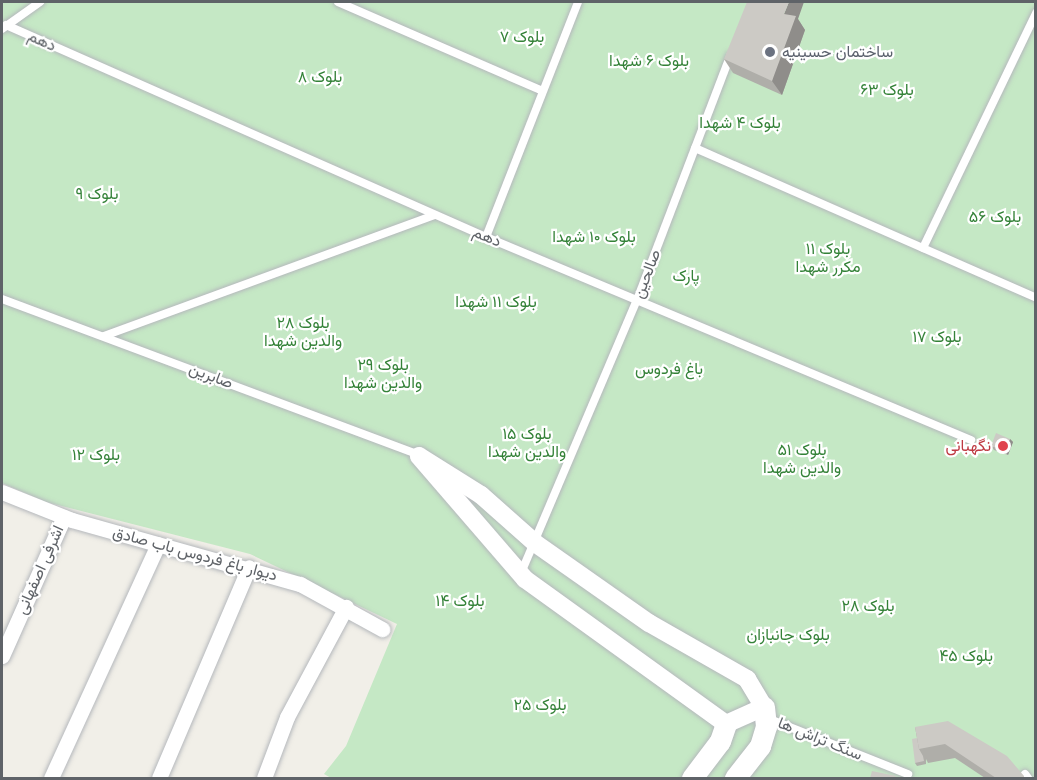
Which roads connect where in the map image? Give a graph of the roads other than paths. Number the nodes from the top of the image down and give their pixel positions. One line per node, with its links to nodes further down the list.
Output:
1 (40, 2): 5 (lane)
2 (338, 2): 7 (lane)
3 (578, 2): 7 (lane)
4 (1035, 13): 11 (lane)
5 (4, 27): 9 (lane, دهم)
6 (734, 43): 8 (lane, صالحین)
7 (543, 91): 10 (lane)
8 (695, 148): 11 (lane); 14 (lane, صالحین)
9 (435, 215): 10 (lane, دهم); 15 (lane)
10 (486, 237): 14 (lane, دهم)
11 (923, 248): 12 (lane)
12 (1035, 298)
13 (2, 299): 15 (lane, صابرین)
14 (637, 300): 16 (lane, دهم); 20 (lane, صالحین)
15 (104, 336): 17 (lane, صابرین)
16 (971, 440)
17 (419, 456): 20 (street); 23 (street)
18 (2, 492): 19 (street, دیوار باغ فردوس باب صادق)
19 (64, 517): 21 (street, دیوار باغ فردوس باب صادق); 26 (street, اشرفی اصفهانی)
20 (535, 543): 23 (lane, صالحین); 27 (street)
21 (158, 544): 22 (street, دیوار باغ فردوس باب صادق); 30 (street)
22 (249, 567): 24 (street, دیوار باغ فردوس باب صادق); 31 (street)
23 (520, 574): 28 (street)
24 (346, 607): 25 (street, دیوار باغ فردوس باب صادق); 32 (street)
25 (382, 629)
26 (2, 656)
27 (765, 712): 28 (street); 29 (lane, سنگ تراش ها); 34 (main road)
28 (726, 724): 33 (main road)
29 (908, 774)
30 (51, 778)
31 (159, 778)
32 (264, 778)
33 (692, 778)
34 (735, 778)

